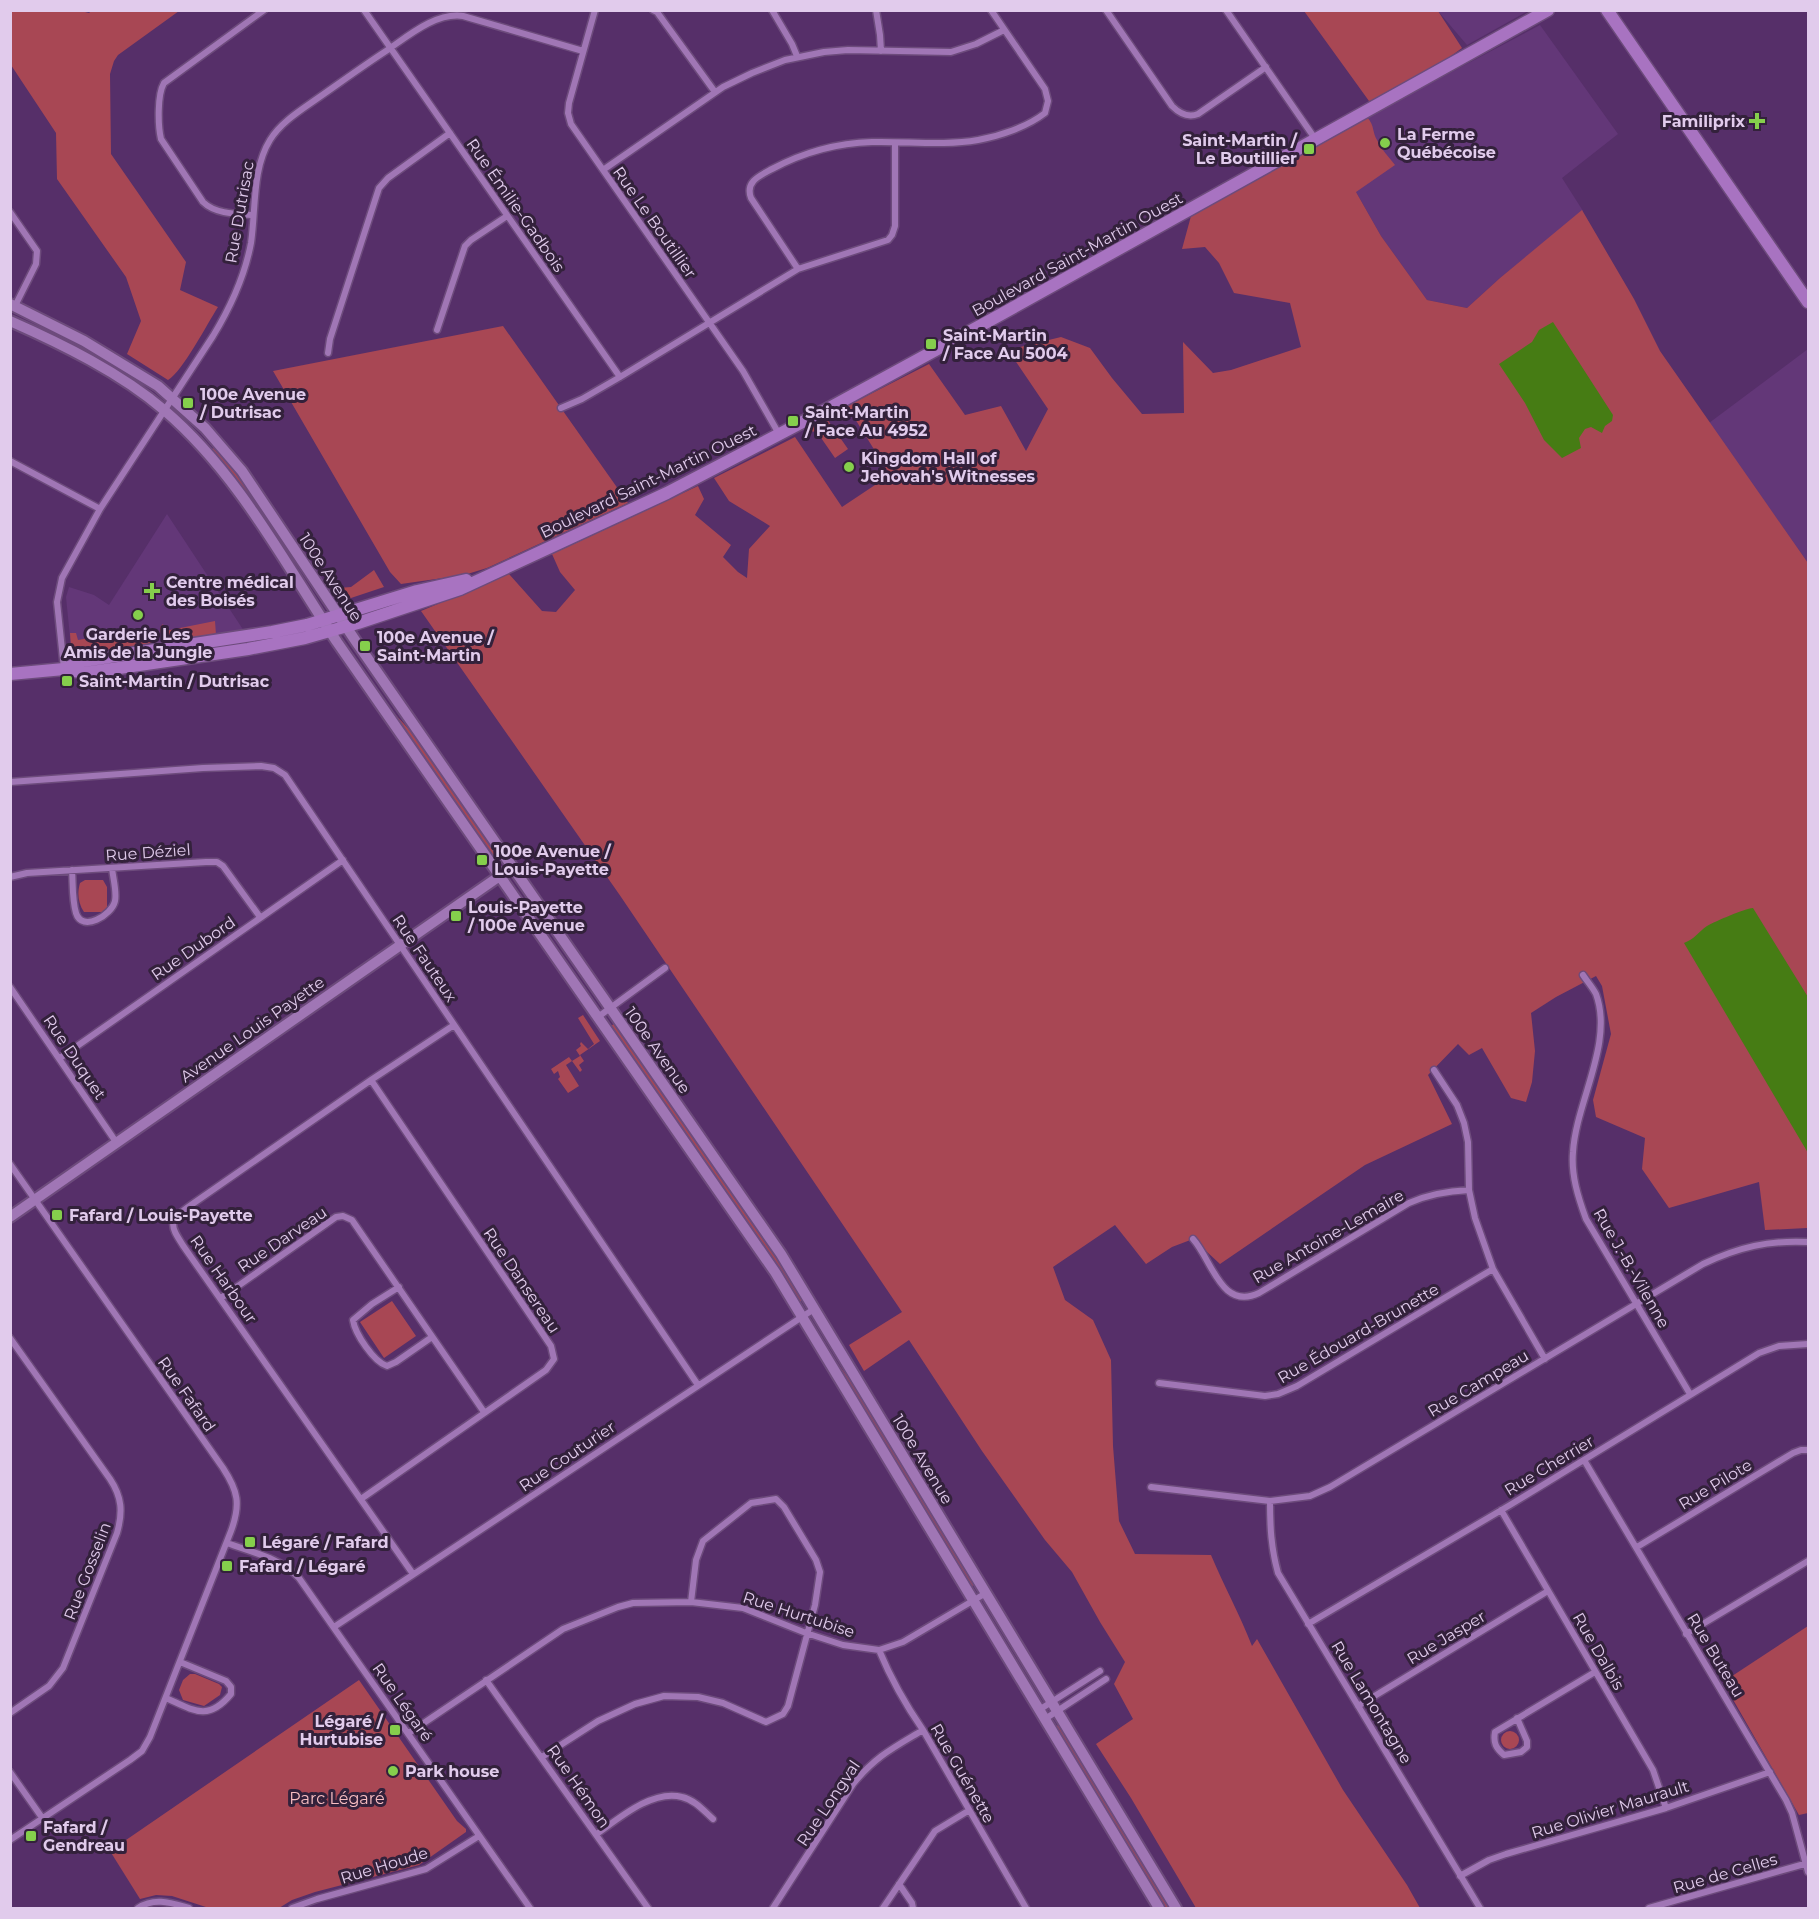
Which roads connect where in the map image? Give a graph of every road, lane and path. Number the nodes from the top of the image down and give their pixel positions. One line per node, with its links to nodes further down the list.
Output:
1 (264, 10): 24 (street)
2 (364, 10): 13 (street, Rue Émilie-Gadbois)
3 (595, 10): 14 (street, Rue Le Boutillier)
4 (653, 10): 18 (street)
5 (772, 10): 16 (street)
6 (876, 10): 15 (street)
7 (991, 10): 12 (street)
8 (1106, 10): 17 (street)
9 (1226, 10): 17 (street)
10 (1548, 10): 20 (main road, Boulevard Saint-Martin Ouest)
11 (1607, 10): 27 (main road)
12 (1004, 30): 15 (street); 21 (street)
13 (390, 48): 14 (street, Rue Dutrisac); 19 (street, Rue Émilie-Gadbois); 24 (street, Rue Dutrisac)
14 (583, 51): 22 (street, Rue Le Boutillier)
15 (881, 51): 16 (street)
16 (797, 56): 18 (street)
17 (1266, 67): 20 (street)
18 (715, 92): 22 (street)
19 (450, 134): 25 (street, Rue Émilie-Gadbois); 33 (street)
20 (1316, 140): 38 (main road, Boulevard Saint-Martin Ouest)
21 (895, 143): 26 (street); 26 (street)
22 (603, 170): 31 (street, Rue Le Boutillier)
23 (10, 212): 29 (street)
24 (254, 215): 35 (street, Rue Dutrisac)
25 (507, 216): 32 (street); 34 (street, Rue Émilie-Gadbois)
26 (798, 269): 31 (street)
27 (1805, 288): 28 (main road)
28 (1809, 302)
29 (13, 305): 35 (street, 100e Avenue)
30 (10, 321): 37 (street, 100e Avenue)
31 (709, 323): 34 (street); 38 (street, Rue Le Boutillier)
32 (437, 330)
33 (328, 352)
34 (620, 377): 36 (street)
35 (172, 398): 37 (street, Rue Dutrisac); 42 (street, 100e Avenue)
36 (561, 408)
37 (165, 411): 40 (street, Rue Dutrisac); 43 (street, 100e Avenue)
38 (780, 435): 41 (main road, Boulevard Saint-Martin Ouest)
39 (10, 461): 40 (street)
40 (100, 509): 45 (street, Rue Dutrisac)
41 (485, 576): 42 (main road, Boulevard Saint-Martin Ouest); 44 (main road, Boulevard Saint-Martin Ouest)
42 (339, 615): 43 (main road, Boulevard Saint-Martin Ouest); 44 (street, 100e Avenue)
43 (326, 626): 44 (main road, Boulevard Saint-Martin Ouest); 45 (main road, Boulevard Saint-Martin Ouest); 52 (street, 100e Avenue)
44 (346, 627): 49 (street, 100e Avenue)
45 (64, 669): 46 (main road, Boulevard Saint-Martin Ouest)
46 (10, 674)
47 (10, 782): 48 (street, Rue Fauteux)
48 (343, 860): 54 (street, Rue Dubord); 55 (street, Rue Fauteux)
49 (512, 867): 52 (street, Avenue Louis Payette); 59 (street, 100e Avenue)
50 (112, 868): 51 (street, Rue Déziel); 51 (street); 54 (street, Rue Déziel)
51 (72, 870): 53 (street, Rue Déziel)
52 (499, 876): 55 (street, Avenue Louis Payette); 60 (street, 100e Avenue)
53 (10, 877)
54 (260, 917): 62 (street, Rue Dubord)
55 (401, 945): 61 (street, Rue Fauteux); 65 (street, Avenue Louis Payette)
56 (665, 968): 59 (street)
57 (1582, 975): 75 (street, Rue J.-B.-Vilenne)
58 (10, 987): 62 (street, Rue Duquet)
59 (610, 1008): 60 (street); 76 (street, 100e Avenue)
60 (598, 1017): 77 (street, 100e Avenue)
61 (454, 1025): 64 (street, Rue Harbour); 83 (street, Rue Fauteux)
62 (60, 1058): 65 (street, Rue Duquet)
63 (1434, 1070): 67 (street)
64 (371, 1080): 74 (street, Rue Harbour); 85 (street, Rue Dansereau)
65 (116, 1142): 68 (street, Avenue Louis Payette)
66 (10, 1164): 68 (street, Rue Fafard)
67 (1469, 1190): 70 (street, Rue Antoine-Lemaire); 72 (street)
68 (35, 1199): 69 (street, Avenue Louis Payette); 92 (street, Rue Fafard)
69 (10, 1217)
70 (1193, 1239)
71 (1809, 1242): 75 (street, Rue Campeau)
72 (1493, 1269): 81 (street); 82 (street, Rue Édouard-Brunette)
73 (399, 1287): 74 (street, Rue Darveau); 78 (street, Rue Darveau); 78 (street)
74 (221, 1298): 89 (street, Rue Harbour)
75 (1636, 1305): 81 (street, Rue Campeau); 84 (street, Rue J.-B.-Vilenne)
76 (814, 1309): 77 (street, Rue Couturier); 97 (street, 100e Avenue)
77 (802, 1316): 83 (street, Rue Couturier); 98 (street, 100e Avenue)
78 (432, 1337): 85 (street, Rue Darveau)
79 (12, 1341): 113 (street, Rue Gosselin)
80 (1809, 1344): 84 (street, Rue Cherrier)
81 (1545, 1359): 90 (street, Rue Campeau)
82 (1159, 1383)
83 (698, 1385): 95 (street, Rue Couturier)
84 (1690, 1394): 87 (street, Rue Cherrier)
85 (484, 1412): 89 (street, Rue Dansereau)
86 (1809, 1450): 93 (street, Rue Pilote)
87 (1584, 1460): 91 (street, Rue Cherrier); 93 (street, Rue Buteau)
88 (1151, 1487): 90 (street, Rue Campeau)
89 (361, 1499): 95 (street, Rue Harbour)
90 (1270, 1501): 100 (street, Rue Lamontagne)
91 (1501, 1510): 96 (street, Rue Dalbis); 100 (street, Rue Cherrier)
92 (227, 1543): 101 (street, Rue Légaré); 105 (street, Rue Fafard)
93 (1637, 1547): 103 (street, Rue Buteau)
94 (1809, 1561): 103 (street)
95 (413, 1574): 101 (street, Rue Couturier)
96 (1548, 1591): 107 (street, Rue Dalbis); 112 (street, Rue Jasper)
97 (986, 1593): 98 (street, Rue Hurtubise); 111 (street, 100e Avenue)
98 (974, 1601): 104 (street, Rue Hurtubise); 114 (street, 100e Avenue)
99 (691, 1602): 102 (street, Rue Hurtubise); 102 (street); 109 (street, Rue Hurtubise)
100 (1308, 1624): 112 (street, Rue Lamontagne)
101 (334, 1627): 117 (street, Rue Légaré)
102 (806, 1633): 104 (street, Rue Hurtubise); 118 (street)
103 (1686, 1634): 120 (street, Rue Buteau)
104 (879, 1650): 116 (street, Rue Guénette)
105 (180, 1662): 110 (street, Rue Fafard); 110 (street)
106 (1100, 1671): 111 (street)
107 (1595, 1672): 115 (street); 121 (street, Rue Dalbis)
108 (1106, 1679): 111 (street)
109 (486, 1680): 117 (street, Rue Hurtubise); 118 (street, Rue Hémon)
110 (166, 1698): 123 (street, Rue Fafard)
111 (1055, 1706): 114 (street); 114 (street); 142 (street, 100e Avenue)
112 (1358, 1706): 130 (street, Rue Lamontagne)
113 (10, 1713)
114 (1042, 1714): 141 (street, 100e Avenue)
115 (1517, 1718): 115 (street)
116 (923, 1730): 122 (street, Rue Guénette); 137 (street, Rue Longval)
117 (409, 1733): 126 (street, Rue Légaré)
118 (542, 1757): 125 (street, Rue Hémon)
119 (10, 1772): 123 (street)
120 (1770, 1772): 121 (street, Rue Olivier Maurault); 128 (street, Rue Buteau)
121 (1666, 1808): 130 (street, Rue Olivier Maurault)
122 (968, 1810): 131 (street); 140 (street, Rue Guénette)
123 (43, 1819): 127 (street, Rue Fafard)
124 (713, 1820): 125 (street)
125 (597, 1834): 136 (street, Rue Hémon)
126 (479, 1836): 134 (street, Rue Houde); 135 (street, Rue Légaré)
127 (10, 1840)
128 (1807, 1863): 129 (street, Rue Buteau); 144 (street, Rue de Celles)
129 (1809, 1872)
130 (1460, 1876): 143 (street, Rue Lamontagne)
131 (899, 1884): 138 (street); 139 (street)
132 (138, 1908): 133 (street)
133 (189, 1908)
134 (292, 1908)
135 (530, 1908)
136 (648, 1908)
137 (773, 1908)
138 (884, 1908)
139 (913, 1908)
140 (1026, 1908)
141 (1158, 1908)
142 (1176, 1908)
143 (1480, 1908)
144 (1649, 1908)

